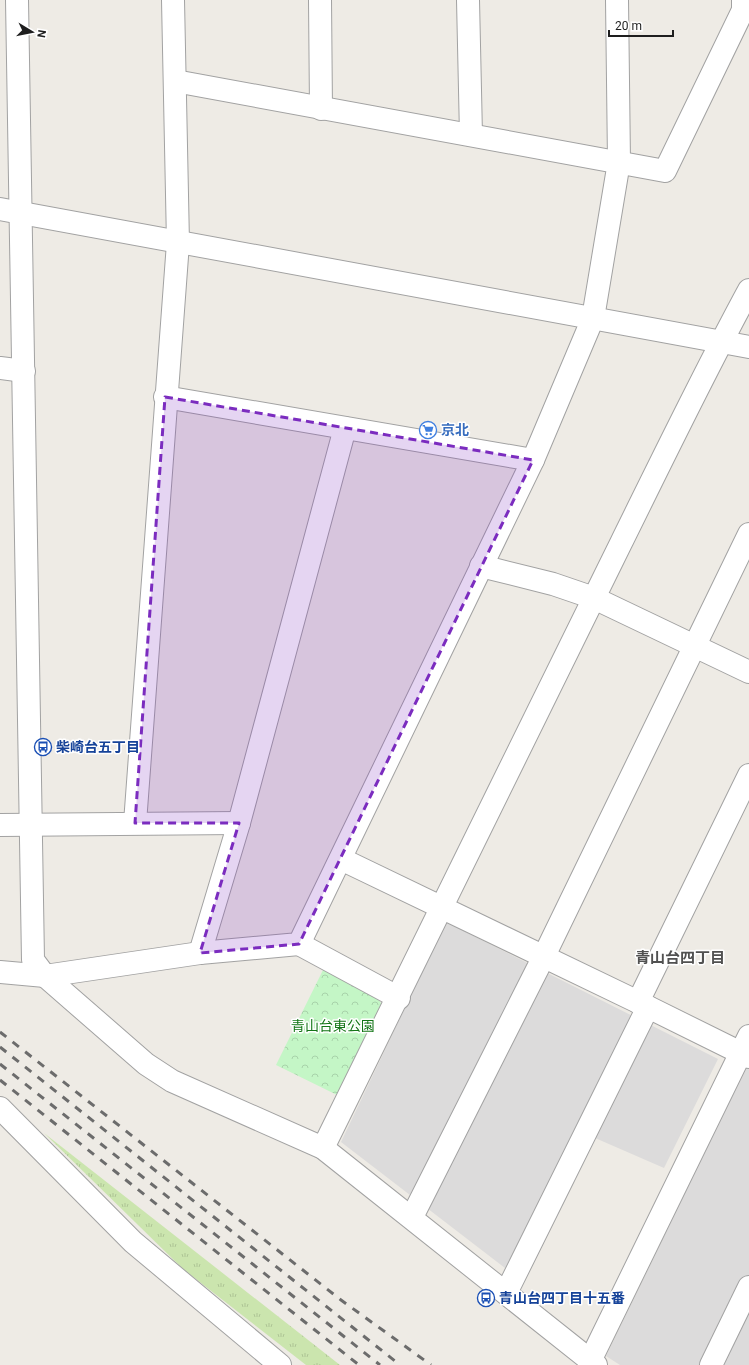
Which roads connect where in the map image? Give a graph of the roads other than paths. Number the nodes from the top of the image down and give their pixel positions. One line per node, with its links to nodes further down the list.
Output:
1 (17, 0): 7 (street)
2 (173, 0): 8 (street)
3 (320, 0): 9 (street)
4 (468, 0): 10 (street)
5 (617, 0): 11 (street)
6 (743, 0): 11 (street)
7 (9, 54): 13 (street)
8 (175, 81): 9 (street); 14 (street)
9 (321, 109): 10 (street)
10 (472, 135): 11 (street)
11 (619, 162): 16 (street)
12 (0, 209): 13 (street)
13 (22, 213): 14 (street); 20 (street)
14 (178, 243): 16 (street); 21 (street)
15 (749, 290): 17 (street)
16 (593, 318): 17 (street); 23 (street)
17 (721, 342): 18 (street); 26 (street)
18 (749, 347)
19 (0, 368): 20 (street)
20 (24, 371): 32 (street)
21 (166, 397): 22 (street); 30 (street)
22 (346, 428): 23 (street); 31 (street)
23 (534, 460): 25 (street)
24 (749, 534): 27 (street)
25 (481, 566): 26 (street); 34 (street)
26 (594, 598): 27 (street); 35 (street)
27 (695, 645): 28 (street); 38 (street)
28 (749, 672)
29 (749, 775): 42 (street)
30 (135, 823): 31 (street); 32 (street)
31 (239, 823): 37 (street)
32 (31, 824): 33 (street); 40 (street)
33 (0, 825)
34 (341, 859): 35 (street); 36 (street)
35 (442, 908): 38 (street); 41 (street)
36 (299, 944): 37 (street); 41 (street)
37 (200, 953): 40 (street)
38 (544, 956): 42 (street); 46 (street)
39 (0, 972): 40 (street)
40 (45, 976): 45 (street)
41 (398, 998): 45 (street)
42 (643, 1004): 43 (street); 48 (street)
43 (746, 1049): 49 (street)
44 (0, 1108): 50 (street)
45 (323, 1148): 46 (street)
46 (412, 1217): 48 (street)
47 (749, 1287): 51 (street)
48 (506, 1293): 49 (street)
49 (593, 1363)
50 (280, 1365)
51 (711, 1365)

